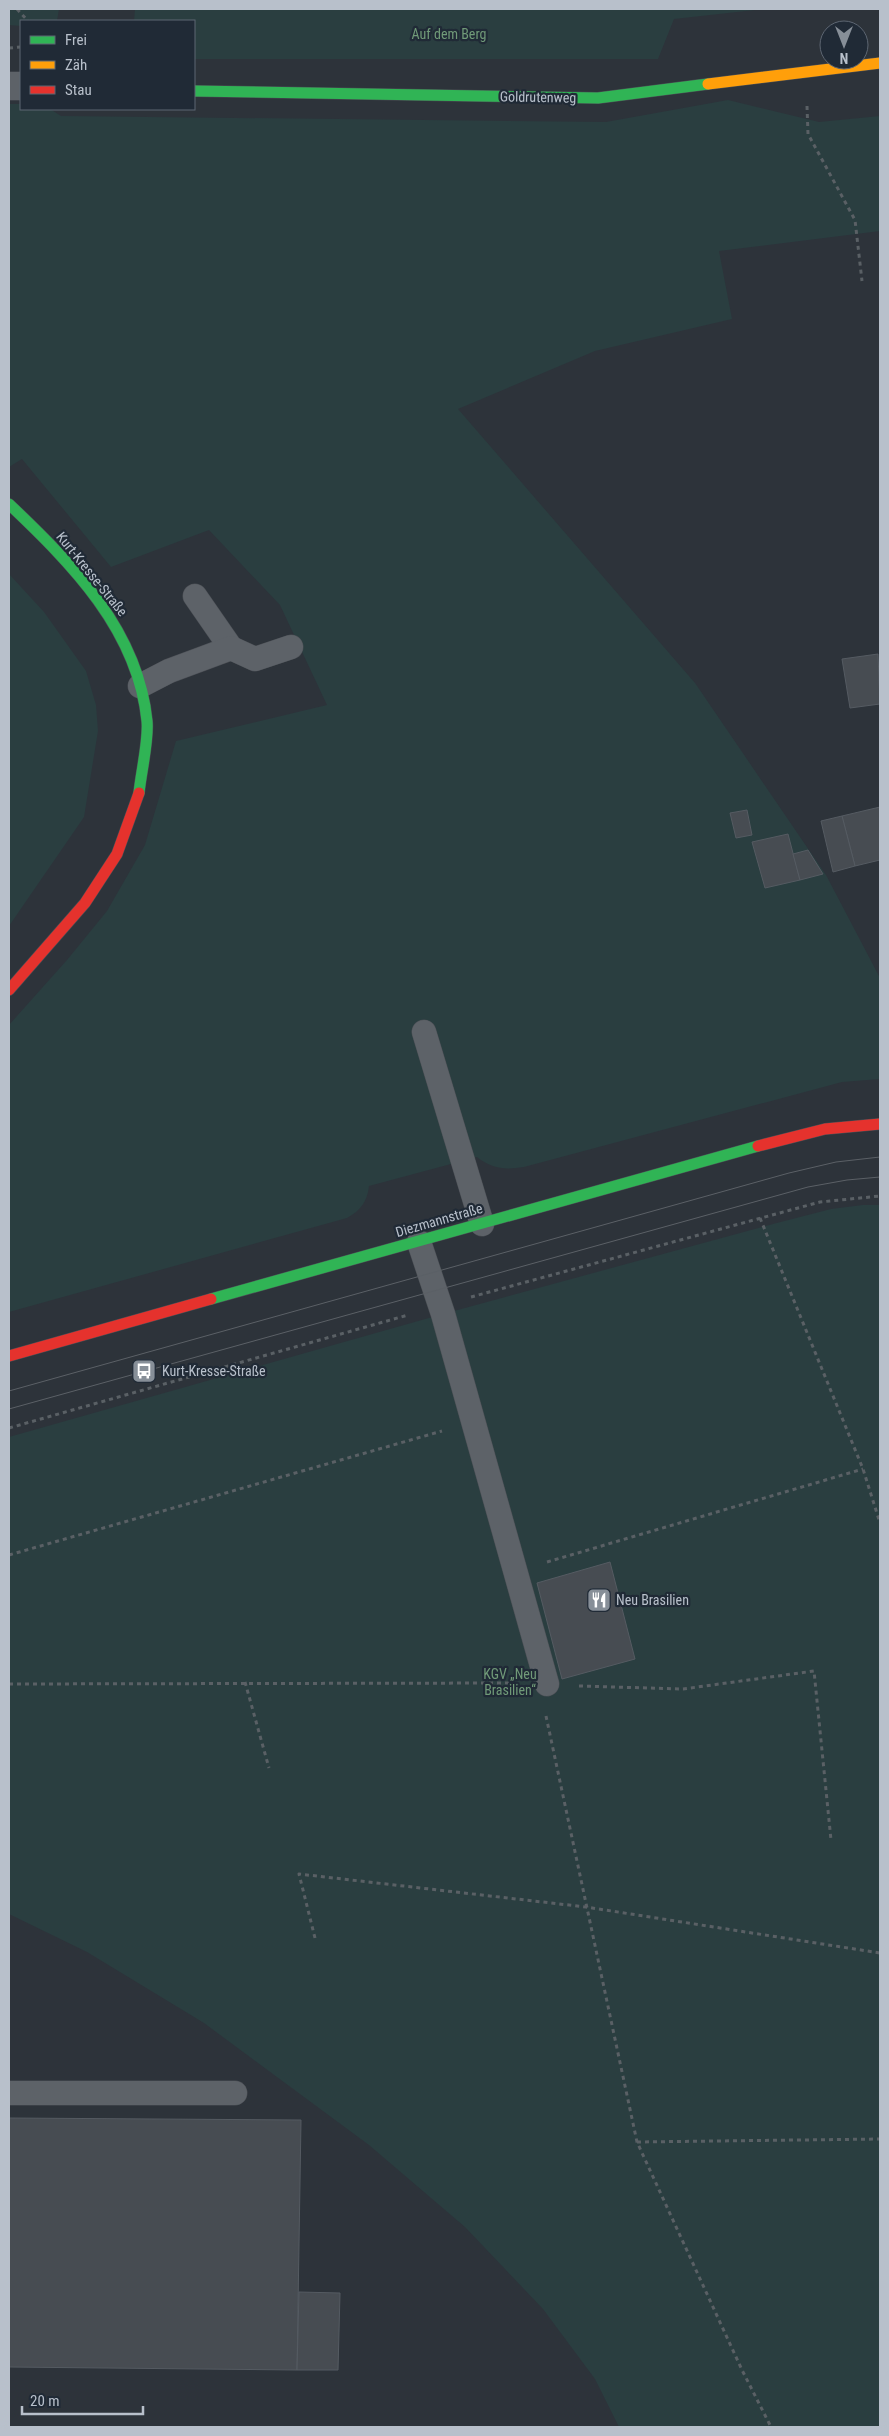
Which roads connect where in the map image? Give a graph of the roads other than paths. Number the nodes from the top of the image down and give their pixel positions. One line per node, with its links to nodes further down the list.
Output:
1 (880, 63): 2 (street, Goldrutenweg)
2 (195, 90)
3 (9, 504): 7 (street, Kurt-Kresse-Straße)
4 (195, 596): 6 (lane)
5 (291, 647): 6 (lane)
6 (231, 648): 7 (lane)
7 (140, 686): 8 (street, Kurt-Kresse-Straße)
8 (9, 990)
9 (424, 1032): 11 (lane)
10 (880, 1124): 11 (street, Diezmannstraße)
11 (482, 1224): 12 (street, Diezmannstraße)
12 (419, 1242): 13 (street, Diezmannstraße); 14 (lane)
13 (9, 1356)
14 (548, 1684)
15 (9, 2093): 16 (lane)
16 (235, 2093)

